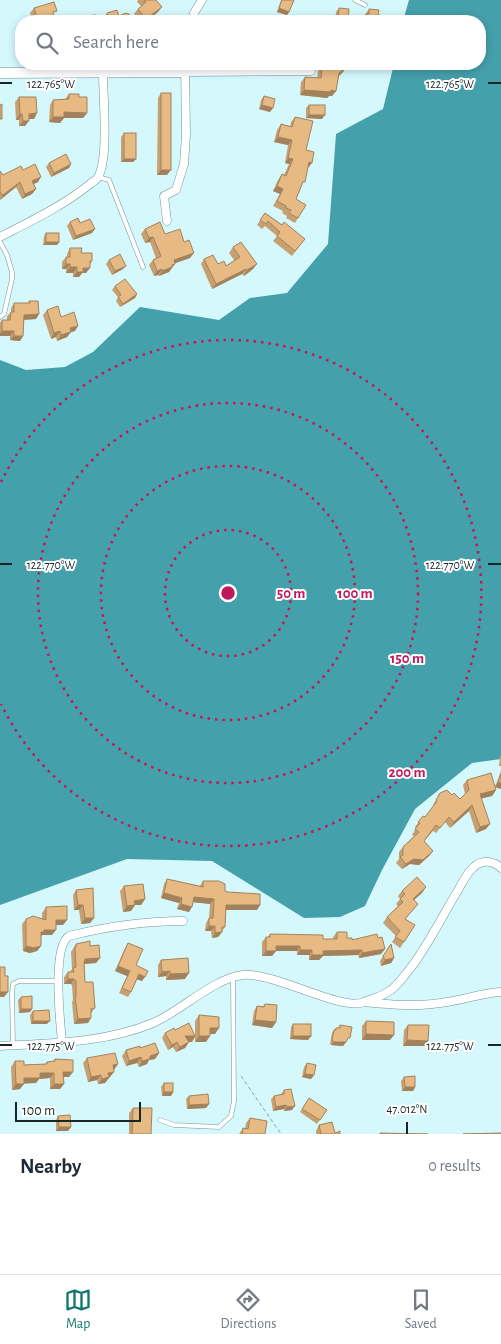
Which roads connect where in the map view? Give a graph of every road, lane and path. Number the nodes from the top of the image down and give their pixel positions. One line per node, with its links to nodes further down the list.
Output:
1 (202, 0): 4 (street)
2 (355, 0): 3 (lane)
3 (365, 5)
4 (194, 15)
5 (152, 70): 10 (street)
6 (184, 70): 12 (street)
7 (269, 70): 8 (street)
8 (312, 71)
9 (0, 73): 10 (street)
10 (103, 73): 11 (street)
11 (98, 177): 13 (street); 17 (lane)
12 (167, 221)
13 (0, 237)
14 (0, 242): 15 (lane)
15 (2, 247): 16 (lane); 18 (lane)
16 (0, 253)
17 (143, 268)
18 (0, 318)
19 (501, 868): 24 (street)
20 (184, 921): 22 (street)
21 (233, 978): 24 (street); 25 (street); 28 (lane)
22 (59, 981): 25 (street); 26 (lane)
23 (501, 992): 24 (street)
24 (364, 1002)
25 (62, 1042): 26 (street)
26 (13, 1045): 27 (street)
27 (0, 1046)
28 (234, 1065): 29 (lane); 30 (path)
29 (160, 1120)
30 (281, 1134)

